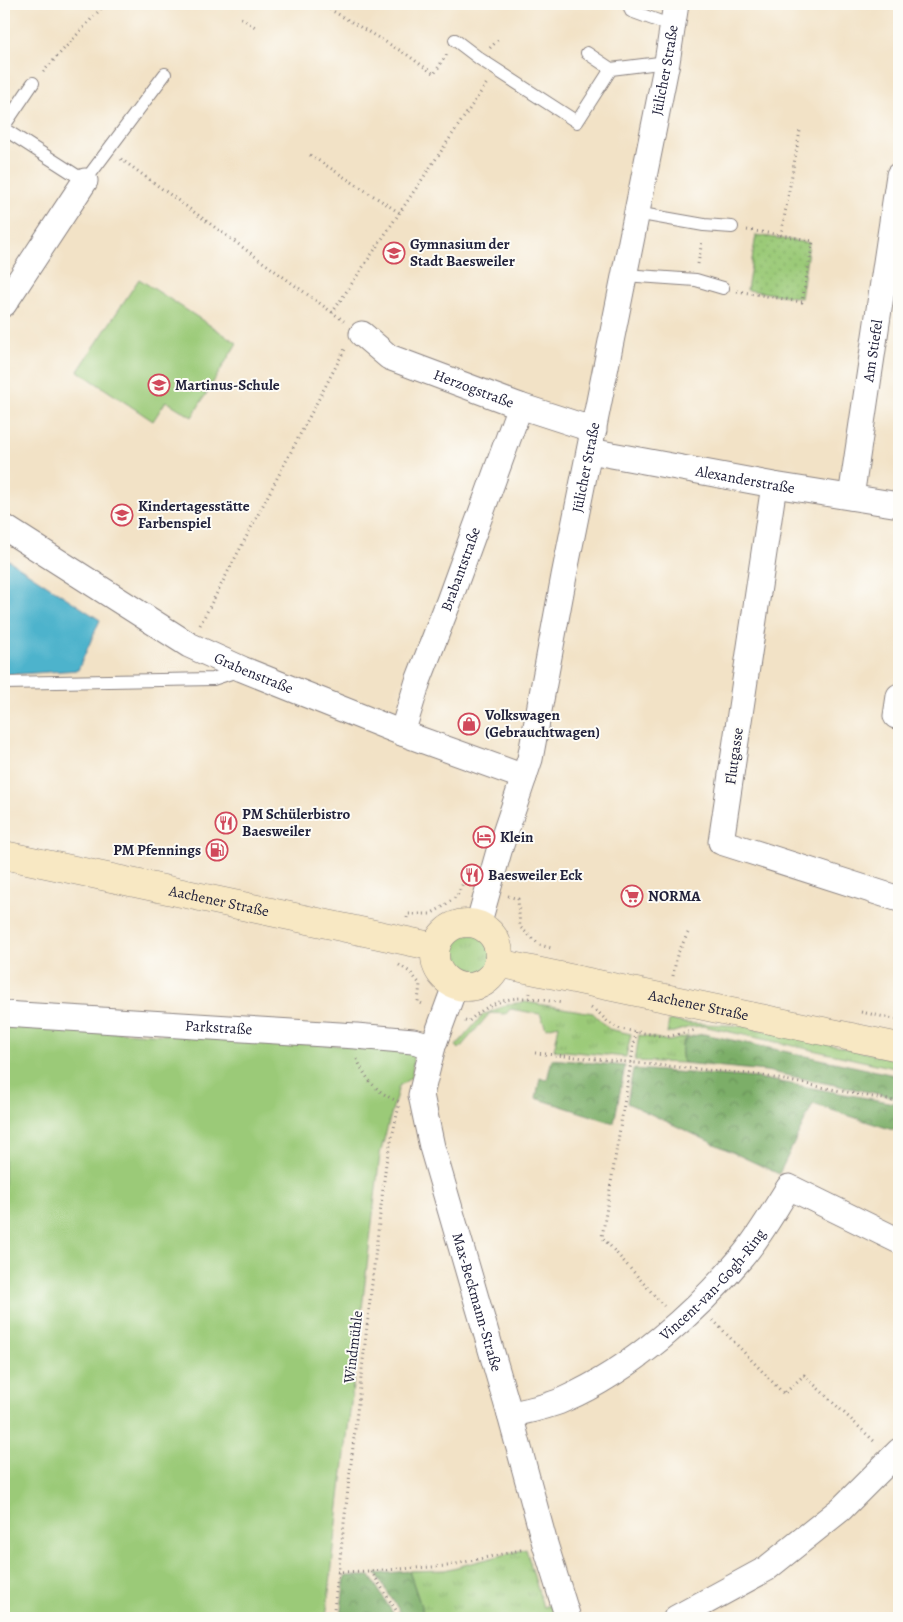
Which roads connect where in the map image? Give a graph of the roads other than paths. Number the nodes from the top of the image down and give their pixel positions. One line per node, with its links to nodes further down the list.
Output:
1 (629, 4): 2 (lane)
2 (674, 15): 5 (street, Jülicher Straße)
3 (456, 40): 6 (lane)
4 (587, 53): 6 (lane)
5 (667, 62): 6 (lane); 12 (street, Jülicher Straße)
6 (611, 69)
7 (165, 74): 11 (lane)
8 (33, 83): 9 (lane)
9 (4, 128): 11 (lane)
10 (899, 175): 21 (street, Am Stiefel)
11 (84, 181): 16 (street)
12 (636, 212): 13 (lane); 14 (street, Jülicher Straße)
13 (732, 227)
14 (624, 276): 15 (lane); 19 (street, Jülicher Straße)
15 (723, 288)
16 (4, 304)
17 (358, 332): 18 (street, Herzogstraße)
18 (520, 406): 19 (street, Herzogstraße); 28 (street, Brabantstraße)
19 (592, 441): 20 (street, Alexanderstraße); 29 (street, Jülicher Straße)
20 (774, 485): 21 (street, Alexanderstraße); 31 (street, Flutgasse)
21 (851, 496): 22 (street, Alexanderstraße)
22 (899, 505)
23 (4, 527): 24 (street, Grabenstraße)
24 (242, 670): 25 (lane); 28 (street, Grabenstraße)
25 (4, 683)
26 (899, 696): 27 (street)
27 (899, 716)
28 (402, 733): 29 (street, Grabenstraße)
29 (524, 777): 32 (street, Jülicher Straße)
30 (4, 855): 33 (main road, Aachener Straße)
31 (899, 898)
32 (478, 925): 33 (main road); 34 (main road)
33 (435, 947): 35 (main road)
34 (498, 964): 35 (main road); 38 (main road, Aachener Straße)
35 (455, 986): 37 (street, Max-Beckmann-Straße)
36 (4, 1014): 37 (street, Parkstraße)
37 (433, 1046): 40 (street, Max-Beckmann-Straße)
38 (899, 1047)
39 (899, 1241): 40 (street, Vincent-van-Gogh-Ring)
40 (510, 1415): 42 (street, Max-Beckmann-Straße)
41 (895, 1455): 43 (street)
42 (568, 1618)
43 (676, 1618)

